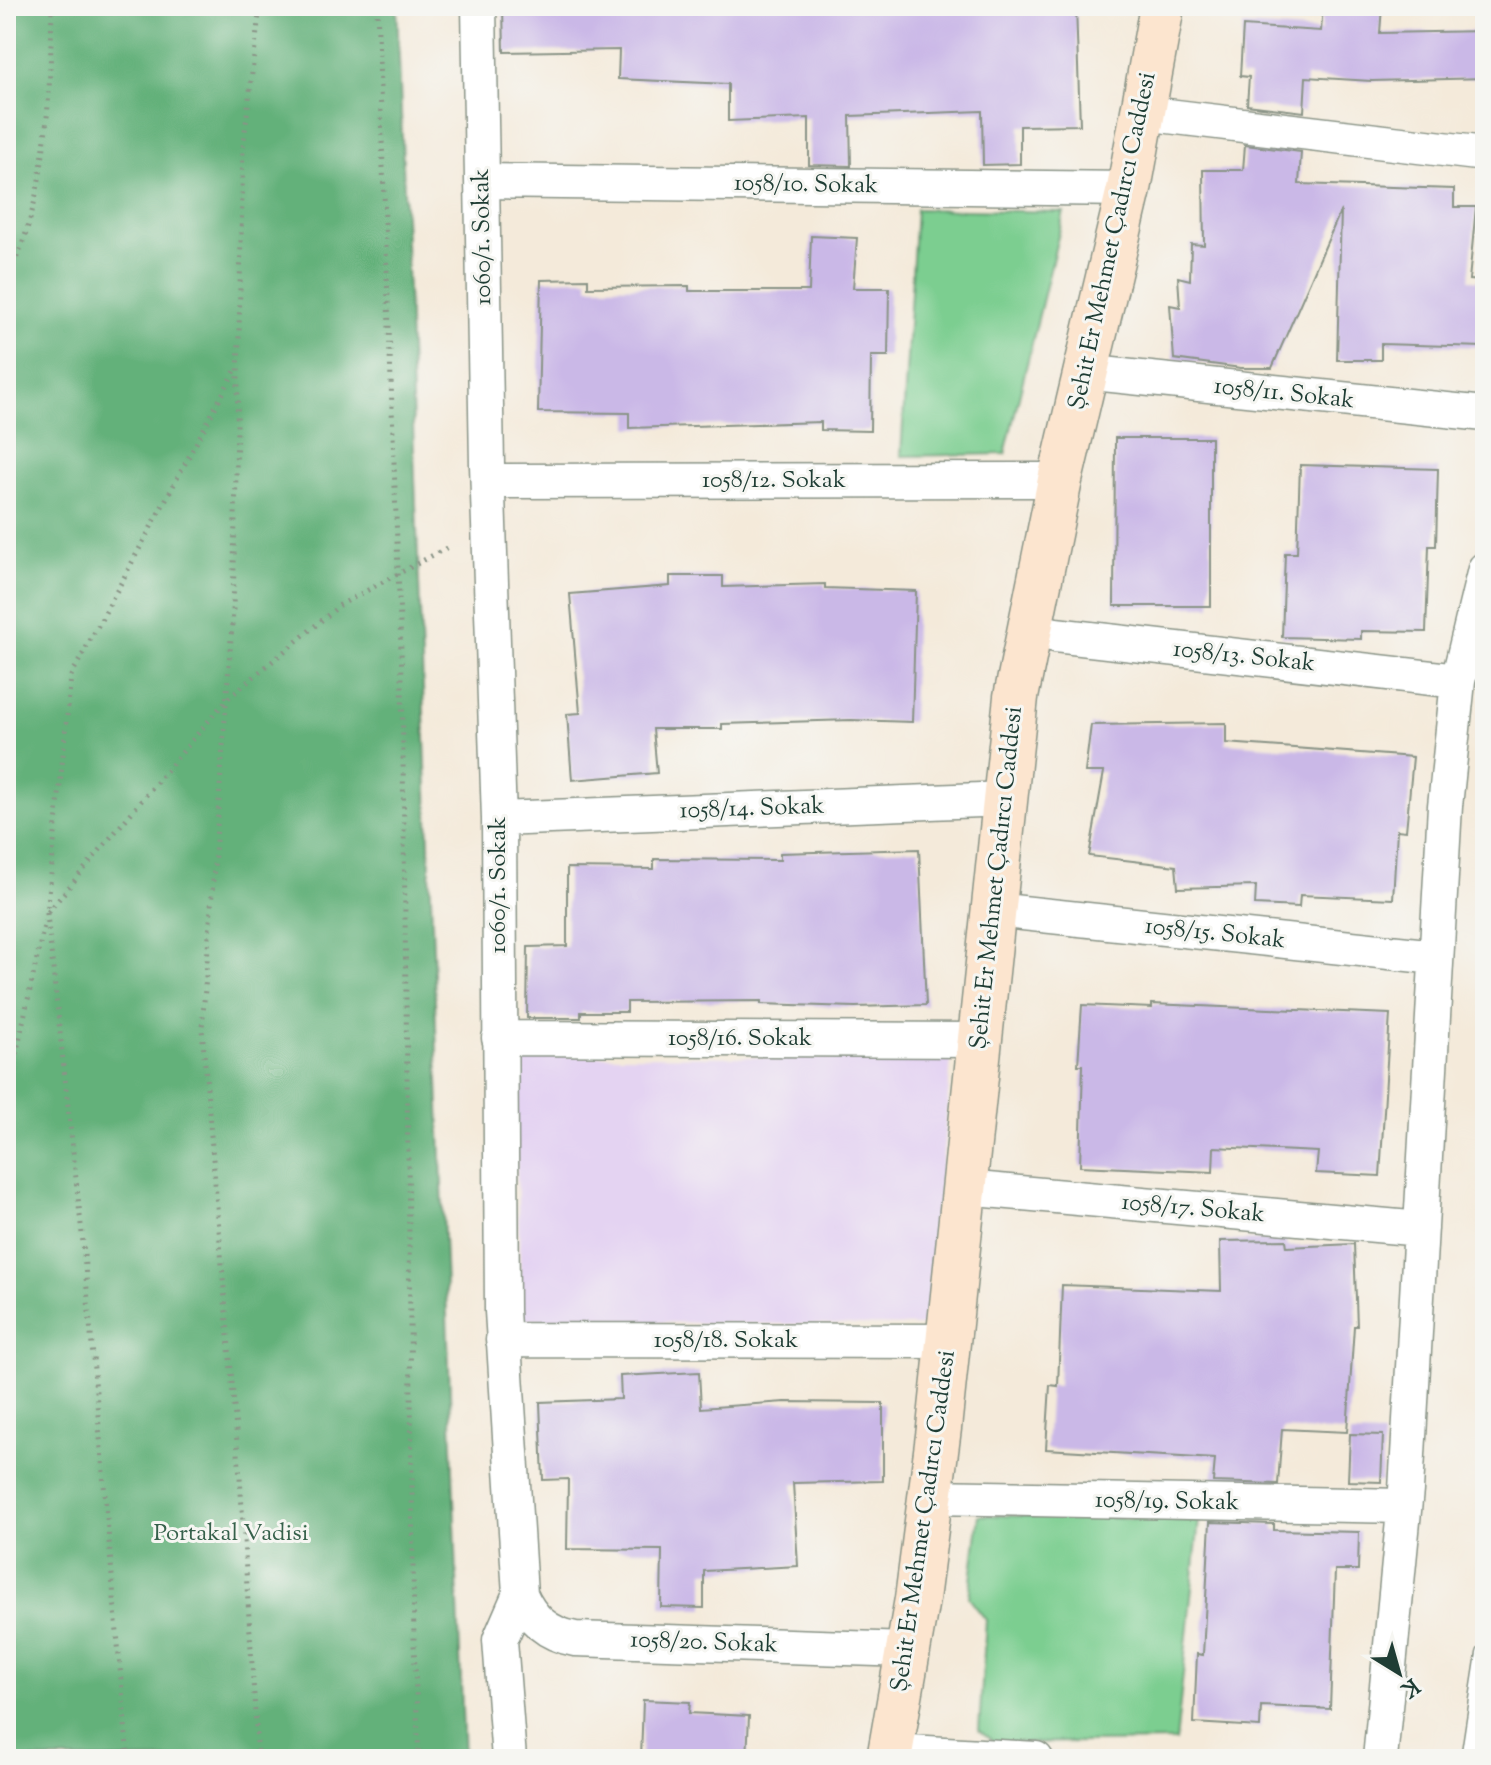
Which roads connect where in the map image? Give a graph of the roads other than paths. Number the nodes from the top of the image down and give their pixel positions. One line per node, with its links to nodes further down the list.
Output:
1 (479, 6): 5 (street, 1060/1. Sokak)
2 (1162, 6): 3 (main road, Şehit Er Mehmet Çadırcı Caddesi)
3 (1143, 113): 4 (street); 6 (main road, Şehit Er Mehmet Çadırcı Caddesi)
4 (1485, 154)
5 (483, 181): 6 (street, 1058/10. Sokak); 10 (street, 1060/1. Sokak)
6 (1129, 189): 7 (main road, Şehit Er Mehmet Çadırcı Caddesi)
7 (1084, 372): 8 (street, 1058/11. Sokak); 9 (main road, Şehit Er Mehmet Çadırcı Caddesi)
8 (1485, 414)
9 (1060, 480): 10 (street, 1058/12. Sokak); 12 (main road, Şehit Er Mehmet Çadırcı Caddesi)
10 (488, 481): 15 (street, 1060/1. Sokak)
11 (1485, 569): 13 (street)
12 (1030, 628): 13 (street, 1058/13. Sokak); 14 (main road, Şehit Er Mehmet Çadırcı Caddesi)
13 (1458, 681): 17 (street)
14 (1006, 799): 15 (street, 1058/14. Sokak); 16 (main road, Şehit Er Mehmet Çadırcı Caddesi)
15 (499, 819): 18 (street, 1060/1. Sokak)
16 (994, 910): 17 (street, 1058/15. Sokak); 19 (main road, Şehit Er Mehmet Çadırcı Caddesi)
17 (1436, 957): 21 (street)
18 (499, 1038): 19 (street, 1058/16. Sokak); 22 (street, 1060/1. Sokak)
19 (980, 1040): 20 (main road, Şehit Er Mehmet Çadırcı Caddesi)
20 (965, 1188): 21 (street, 1058/17. Sokak); 23 (main road, Şehit Er Mehmet Çadırcı Caddesi)
21 (1421, 1229): 25 (street)
22 (503, 1340): 23 (street, 1058/18. Sokak); 26 (street, 1060/1. Sokak)
23 (948, 1341): 24 (main road, Şehit Er Mehmet Çadırcı Caddesi)
24 (930, 1497): 25 (street, 1058/19. Sokak); 27 (main road, Şehit Er Mehmet Çadırcı Caddesi)
25 (1404, 1506): 32 (street)
26 (520, 1594): 27 (street, 1058/20. Sokak); 30 (street, 1060/1. Sokak)
27 (908, 1650): 29 (main road, Şehit Er Mehmet Çadırcı Caddesi)
28 (1485, 1654): 33 (lane)
29 (890, 1755): 31 (street)
30 (509, 1759)
31 (1036, 1759)
32 (1380, 1759)
33 (1469, 1759)

